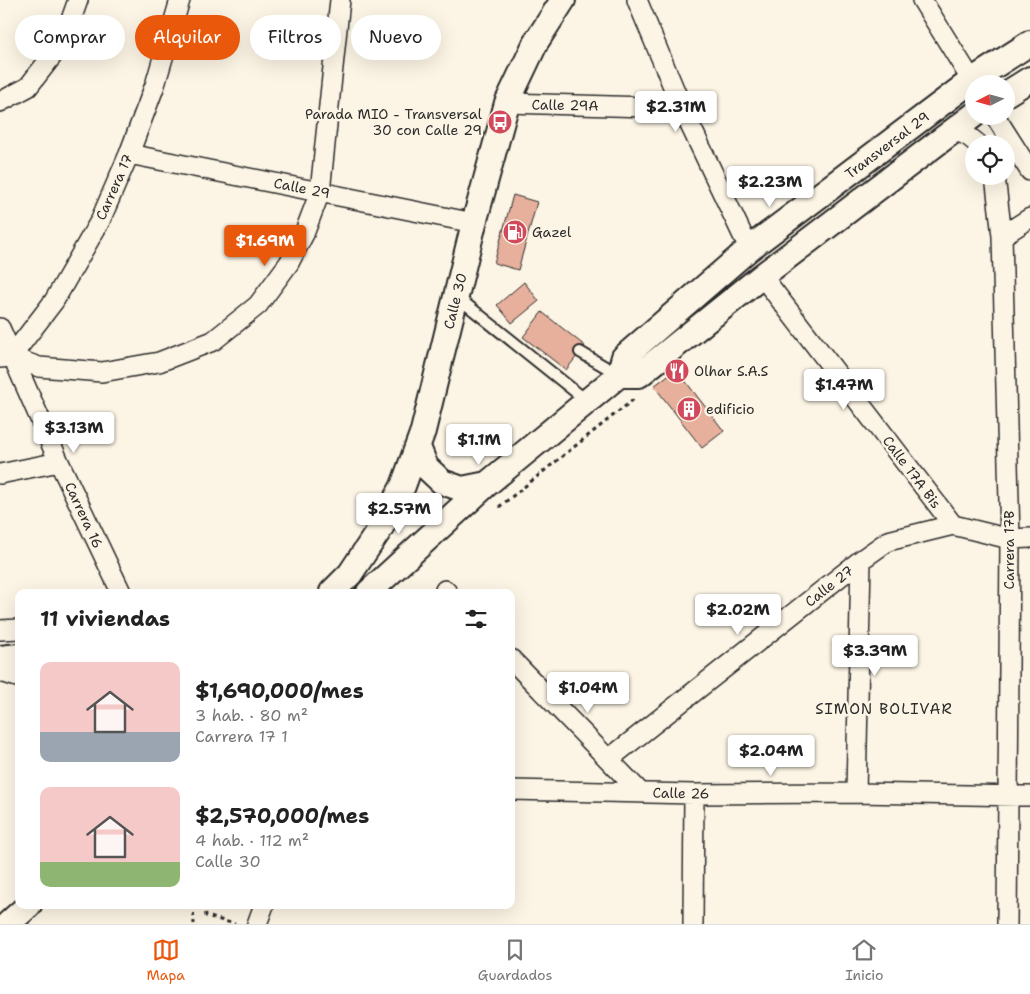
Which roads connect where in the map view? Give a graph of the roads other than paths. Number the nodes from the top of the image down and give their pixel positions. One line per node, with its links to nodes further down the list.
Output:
1 (78, 0): 13 (street)
2 (180, 0): 21 (street, Carrera 17)
3 (340, 0): 24 (street)
4 (563, 0): 14 (street, Calle 30)
5 (637, 0): 15 (street)
6 (922, 0): 8 (street)
7 (1030, 43): 9 (street, Transversal 29)
8 (969, 75)
9 (983, 75)
10 (1030, 79): 12 (street)
11 (965, 88): 16 (street, Transversal 29)
12 (1015, 88)
13 (0, 102)
14 (507, 103): 15 (street, Calle 29A); 26 (street, Calle 30)
15 (682, 108): 28 (street)
16 (921, 118): 19 (street); 28 (street, Transversal 29)
17 (965, 122): 19 (street, Transversal 29)
18 (1001, 125): 22 (street)
19 (954, 130): 20 (street); 29 (street, Transversal 29)
20 (966, 135)
21 (129, 154): 24 (street, Calle 29); 35 (street, Carrera 17)
22 (1030, 171)
23 (996, 185): 27 (street, Carrera 17B)
24 (320, 192): 26 (street, Calle 29); 35 (street)
25 (1030, 218): 27 (street)
26 (474, 223): 30 (street, Calle 30)
27 (1002, 236): 44 (street, Carrera 17B)
28 (750, 248): 36 (street, Transversal 29)
29 (762, 276): 36 (street, Transversal 29); 42 (street, Calle 17A Bis)
30 (456, 297): 33 (lane); 38 (street, Calle 30)
31 (0, 328): 35 (street, Carrera 16)
32 (535, 346): 33 (lane)
33 (524, 350): 37 (lane)
34 (580, 352): 36 (lane)
35 (6, 357): 39 (street, Carrera 16)
36 (619, 374): 37 (street, Transversal 29)
37 (588, 401): 41 (street, Transversal 29)
38 (418, 447): 41 (street); 47 (street, Calle 30)
39 (59, 462): 40 (street); 46 (street, Carrera 16)
40 (0, 474)
41 (487, 484): 48 (street, Transversal 29)
42 (953, 525): 44 (street, Calle 27); 45 (street, Calle 27)
43 (1030, 538): 44 (street, Calle 27)
44 (1010, 539): 62 (street, Carrera 17B)
45 (861, 560): 56 (street, Calle 27); 60 (street)
46 (120, 589)
47 (335, 589)
48 (372, 589)
49 (15, 629): 50 (street)
50 (0, 630)
51 (15, 656): 52 (street)
52 (0, 658)
53 (515, 663): 56 (street)
54 (0, 667): 55 (main road)
55 (15, 672)
56 (608, 759): 58 (street)
57 (515, 790): 58 (street, Calle 26)
58 (641, 793): 59 (street, Calle 26)
59 (694, 794): 60 (street, Calle 26); 67 (street)
60 (856, 794): 62 (street, Calle 26)
61 (1030, 796): 62 (street, Calle 26)
62 (1008, 797): 68 (street, Carrera 17B)
63 (25, 909): 65 (street)
64 (263, 909): 66 (street)
65 (8, 924)
66 (257, 924)
67 (693, 924)
68 (1007, 924)

